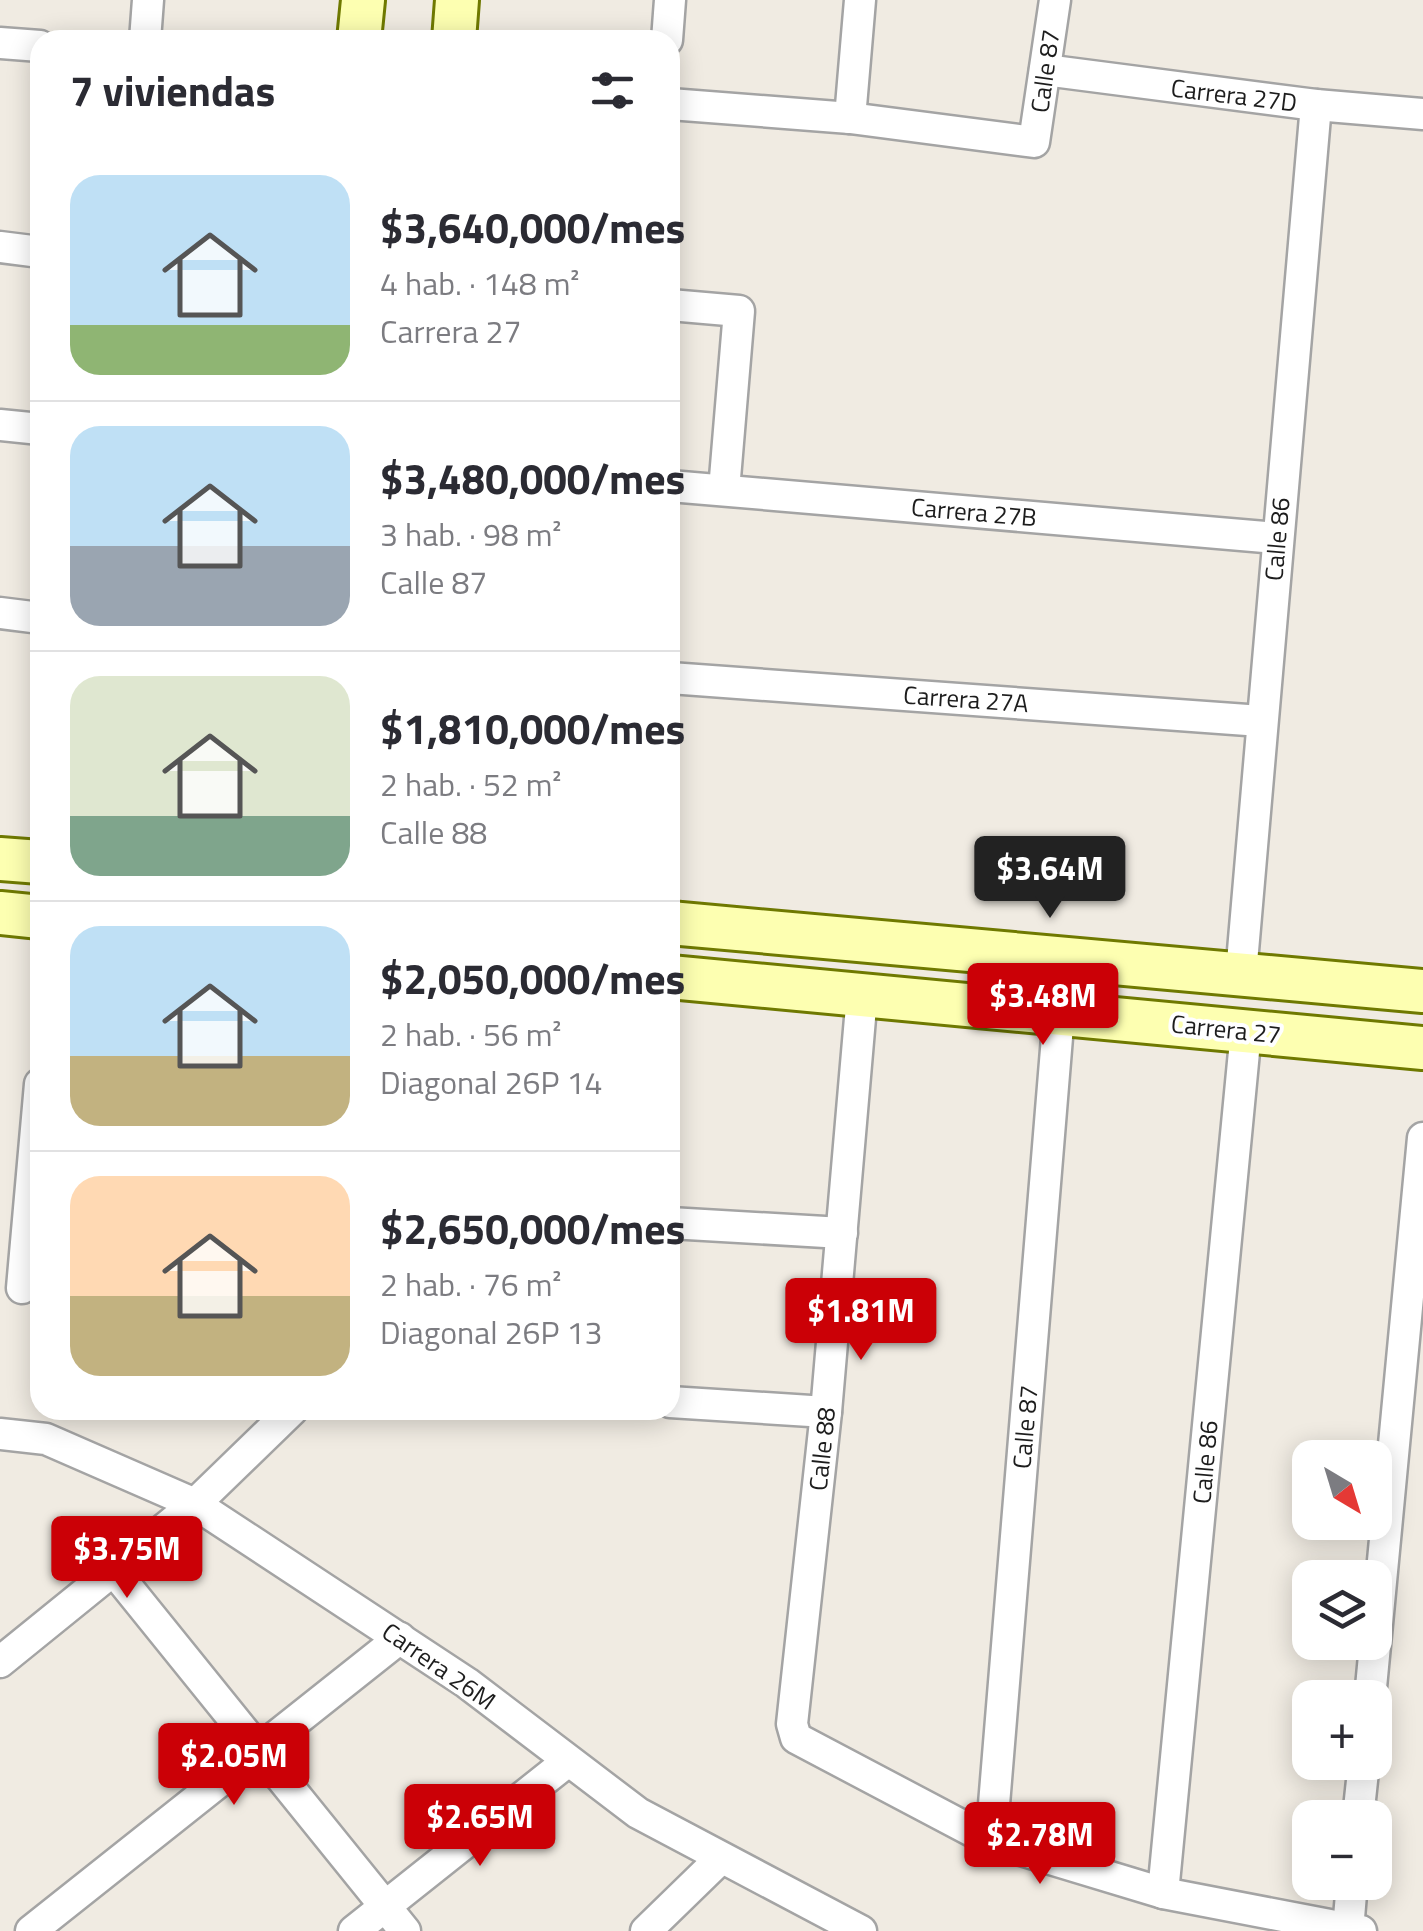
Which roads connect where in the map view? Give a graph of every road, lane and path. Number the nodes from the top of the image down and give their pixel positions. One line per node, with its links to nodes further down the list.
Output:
1 (148, 0): 7 (street)
2 (362, 0): 8 (main road)
3 (457, 0): 9 (main road)
4 (670, 0): 10 (street)
5 (860, 0): 17 (street)
6 (1055, 0): 13 (street, Calle 87)
7 (146, 30)
8 (360, 30)
9 (455, 30)
10 (667, 30)
11 (0, 42): 12 (street)
12 (30, 45)
13 (1045, 70): 15 (street, Carrera 27D); 17 (street, Calle 87)
14 (680, 105): 17 (street)
15 (1316, 106): 16 (street, Carrera 27D); 25 (street, Calle 86)
16 (1423, 114)
17 (850, 118)
18 (0, 247): 19 (street)
19 (30, 251)
20 (680, 306): 24 (street)
21 (0, 424): 22 (street)
22 (30, 428)
23 (680, 487): 24 (street, Carrera 27B)
24 (724, 490): 25 (street, Carrera 27B)
25 (1277, 538): 29 (street, Calle 86)
26 (0, 614): 27 (street)
27 (30, 617)
28 (680, 679): 29 (street, Carrera 27A)
29 (1262, 720): 35 (street, Calle 86)
30 (0, 859): 31 (main road)
31 (30, 861)
32 (0, 914): 33 (main road)
33 (30, 916)
34 (680, 923): 35 (main road)
35 (1240, 974): 37 (main road)
36 (680, 977): 38 (main road, Carrera 27)
37 (1423, 991)
38 (862, 994): 39 (main road, Carrera 27); 45 (street, Calle 88)
39 (1059, 1014): 40 (main road, Carrera 27); 58 (street, Calle 87)
40 (1246, 1031): 41 (main road, Carrera 27); 60 (street, Calle 86)
41 (1423, 1048)
42 (1423, 1138): 55 (street)
43 (30, 1192): 46 (street)
44 (680, 1223): 45 (street)
45 (842, 1234): 48 (street, Calle 88)
46 (21, 1289)
47 (680, 1403): 48 (street)
48 (826, 1412): 58 (street, Calle 88)
49 (282, 1420): 51 (street)
50 (0, 1434): 51 (street, Carrera 26M)
51 (203, 1496): 52 (street); 53 (street, Carrera 26M)
52 (115, 1572): 54 (street); 56 (street)
53 (400, 1638): 56 (street); 57 (street, Carrera 26M)
54 (0, 1662)
55 (1372, 1680)
56 (260, 1749): 62 (street); 64 (street)
57 (568, 1760): 59 (street, Carrera 26M); 62 (street)
58 (990, 1841): 60 (street)
59 (720, 1859): 67 (street); 68 (street, Carrera 26M)
60 (1163, 1893): 63 (street)
61 (1353, 1900): 63 (street)
62 (385, 1906): 65 (street); 66 (street)
63 (1354, 1930)
64 (31, 1931)
65 (354, 1931)
66 (404, 1931)
67 (646, 1931)
68 (861, 1931)

